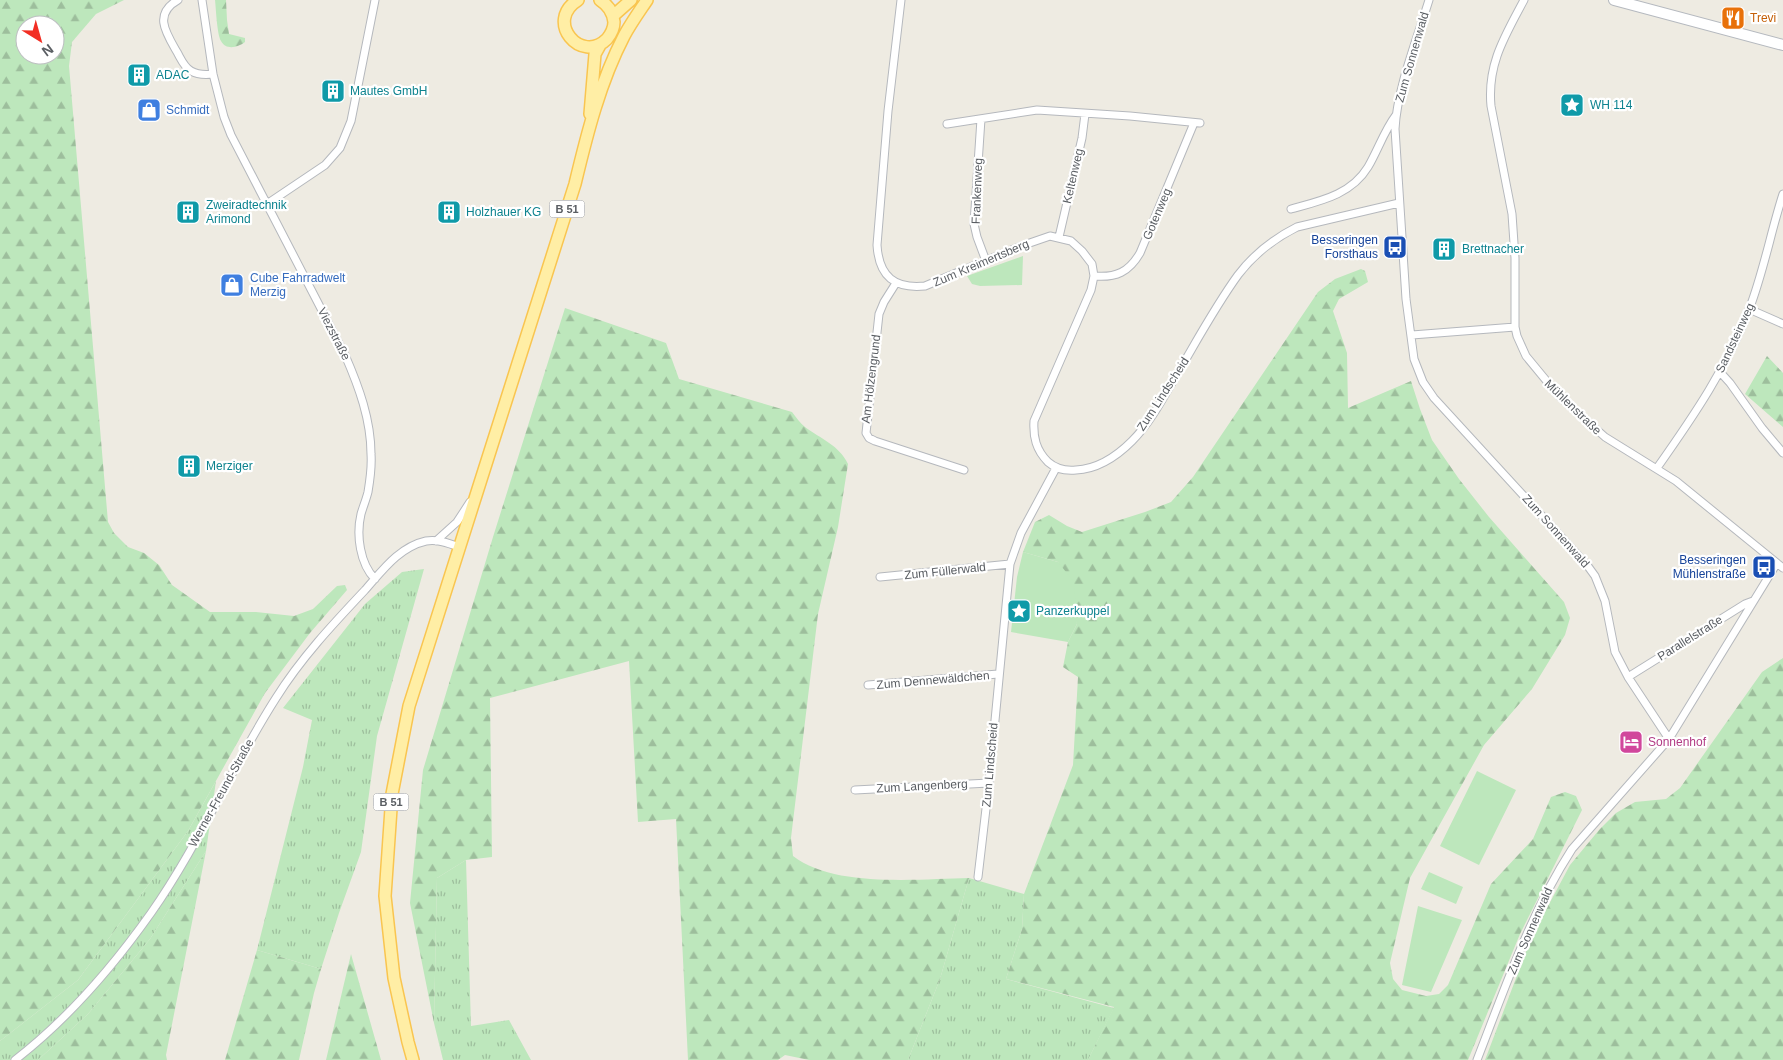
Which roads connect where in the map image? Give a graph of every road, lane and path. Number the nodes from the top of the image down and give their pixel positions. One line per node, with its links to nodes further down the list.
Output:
1 (178, 0): 16 (street)
2 (375, 0): 25 (street)
3 (578, 0): 15 (main road)
4 (625, 0): 12 (main road)
5 (631, 0): 12 (main road)
6 (647, 0): 22 (main road, B 51)
7 (900, 0): 32 (street)
8 (1429, 0): 19 (street, Zum Sonnenwald)
9 (1524, 0): 35 (street, Mühlenstraße)
10 (1614, 0): 14 (street)
11 (200, 1): 16 (street, Viezstraße)
12 (607, 8): 13 (main road)
13 (600, 44): 15 (main road); 17 (main road, B 51)
14 (1783, 45)
15 (582, 46): 17 (main road, B 51)
16 (213, 74): 25 (street, Viezstraße)
17 (592, 93): 22 (main road, B 51)
18 (1085, 114): 20 (street); 29 (street, Keltenweg); 31 (street, Gotenweg)
19 (1396, 115): 24 (street, Zum Sonnenwald); 26 (street, Zum Sonnenwald)
20 (981, 119): 21 (street); 30 (street, Frankenweg)
21 (947, 124)
22 (587, 135): 42 (main road, B 51)
23 (1783, 194): 27 (street, Sandsteinweg)
24 (1399, 203): 36 (street, Zum Sonnenwald); 39 (street, Zum Lindscheid)
25 (267, 204): 48 (street, Viezstraße)
26 (1291, 209)
27 (1775, 223): 28 (street); 33 (street, Sandsteinweg)
28 (1783, 228)
29 (1059, 237): 30 (street, Zum Kreimertsberg); 31 (street)
30 (986, 261): 32 (street, Zum Kreimertsberg)
31 (1094, 276): 39 (street)
32 (896, 283): 41 (street, Am Hölzengrund)
33 (1749, 309): 34 (street); 37 (street, Sandsteinweg)
34 (1783, 324)
35 (1515, 326): 36 (street); 40 (street, Mühlenstraße)
36 (1412, 335): 51 (street, Zum Sonnenwald)
37 (1720, 372): 38 (street); 40 (street, Sandsteinweg)
38 (1783, 453)
39 (1056, 468): 45 (street, Zum Lindscheid)
40 (1657, 468): 46 (street, Mühlenstraße)
41 (964, 470)
42 (479, 484): 43 (street, Werner-Freund-Straße); 44 (main road, B 51)
43 (436, 541): 44 (street, Werner-Freund-Straße); 48 (street, Werner-Freund-Straße)
44 (459, 547): 58 (main road, B 51)
45 (1010, 564): 47 (street, Zum Füllerwald); 50 (street, Zum Lindscheid)
46 (1780, 565): 49 (street, Mühlenstraße)
47 (880, 577)
48 (375, 579): 57 (street, Werner-Freund-Straße)
49 (1753, 601): 51 (street, Parallelstraße); 53 (street, Mühlenstraße)
50 (998, 674): 52 (street, Zum Dennewäldchen); 54 (street, Zum Lindscheid)
51 (1628, 676): 53 (street, Zum Sonnenwald)
52 (868, 685)
53 (1669, 739): 59 (street, Zum Sonnenwald)
54 (989, 783): 55 (street, Zum Langenberg); 56 (street, Zum Lindscheid)
55 (855, 790)
56 (978, 877)
57 (15, 1060)
58 (413, 1060)
59 (1477, 1060)

